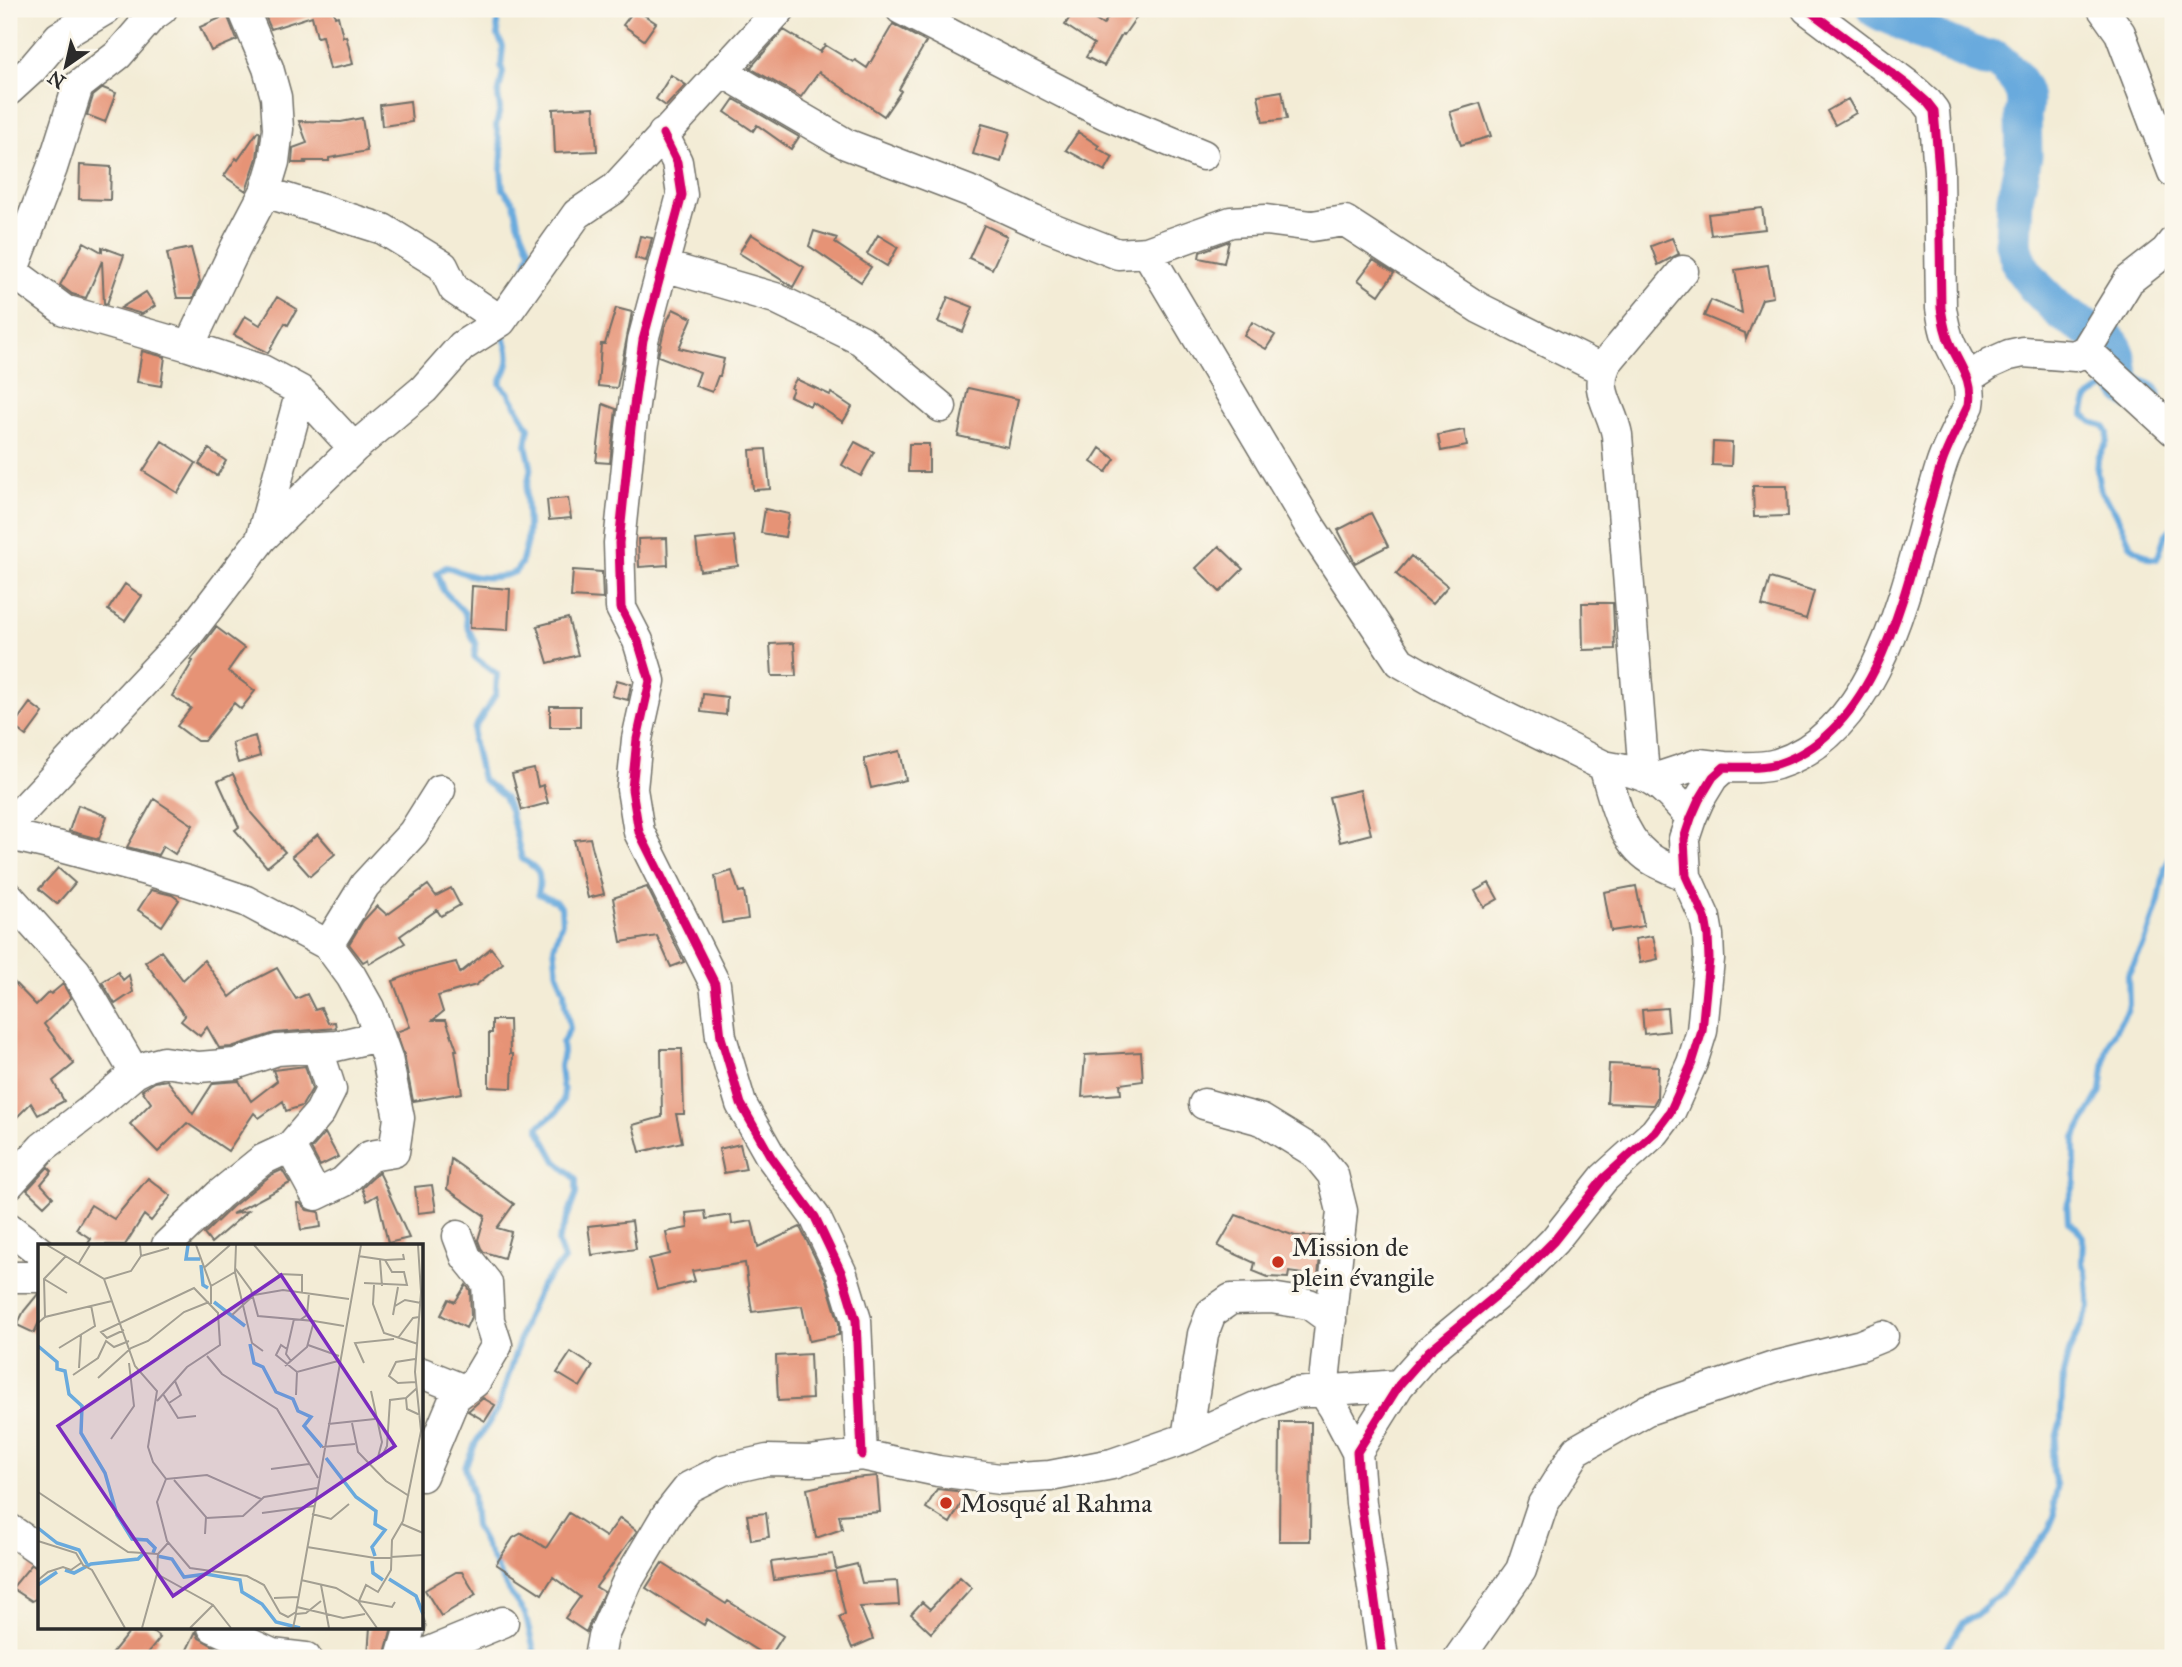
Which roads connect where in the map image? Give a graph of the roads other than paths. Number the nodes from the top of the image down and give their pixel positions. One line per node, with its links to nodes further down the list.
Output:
1 (106, 9): 9 (street)
2 (162, 9): 18 (street)
3 (243, 9): 13 (street)
4 (780, 9): 8 (street)
5 (901, 9): 11 (street)
6 (1807, 9): 23 (street)
7 (2103, 9): 12 (street)
8 (721, 71): 10 (street); 15 (street)
9 (9, 90)
10 (663, 134): 16 (street); 19 (street)
11 (1203, 155)
12 (2173, 172)
13 (265, 192): 19 (street); 20 (street)
14 (2173, 242): 21 (street)
15 (1147, 252): 22 (street); 29 (street)
16 (664, 266): 25 (street); 59 (street)
17 (1683, 271): 22 (street)
18 (11, 276): 20 (street)
19 (501, 321): 27 (street)
20 (189, 346): 24 (street)
21 (2086, 350): 23 (street); 26 (street)
22 (1603, 370): 31 (street)
23 (1968, 378): 30 (street)
24 (300, 391): 27 (street); 28 (street)
25 (941, 407)
26 (2173, 430)
27 (354, 448): 28 (street)
28 (261, 538): 34 (street)
29 (1604, 766): 31 (street); 36 (street)
30 (1724, 766): 31 (street); 33 (street)
31 (1649, 777): 33 (street)
32 (440, 790): 38 (street)
33 (1690, 818): 36 (street)
34 (9, 825)
35 (9, 835): 38 (street)
36 (1686, 876): 54 (street)
37 (9, 897): 41 (street)
38 (328, 945): 39 (street)
39 (379, 1035): 40 (street); 43 (street)
40 (317, 1047): 41 (street); 43 (street)
41 (135, 1073): 44 (street)
42 (1204, 1104): 51 (street)
43 (290, 1147): 47 (street)
44 (9, 1184)
45 (9, 1228): 48 (street)
46 (458, 1237): 55 (street)
47 (168, 1244)
48 (38, 1250)
49 (9, 1277): 50 (street)
50 (38, 1277)
51 (1331, 1320): 56 (street); 57 (street)
52 (1883, 1336): 72 (street)
53 (424, 1375): 55 (street)
54 (1399, 1385): 56 (street); 58 (street)
55 (464, 1390): 60 (street)
56 (1323, 1391): 57 (street); 58 (street)
57 (1187, 1438): 59 (street)
58 (1357, 1452): 71 (street)
59 (862, 1455): 70 (street)
60 (424, 1471)
61 (9, 1529): 62 (street)
62 (38, 1549)
63 (503, 1622): 69 (street)
64 (216, 1628): 66 (street)
65 (410, 1628): 68 (street)
66 (274, 1646): 67 (street)
67 (306, 1658)
68 (401, 1658)
69 (415, 1658)
70 (599, 1658)
71 (1382, 1658)
72 (1459, 1658)

